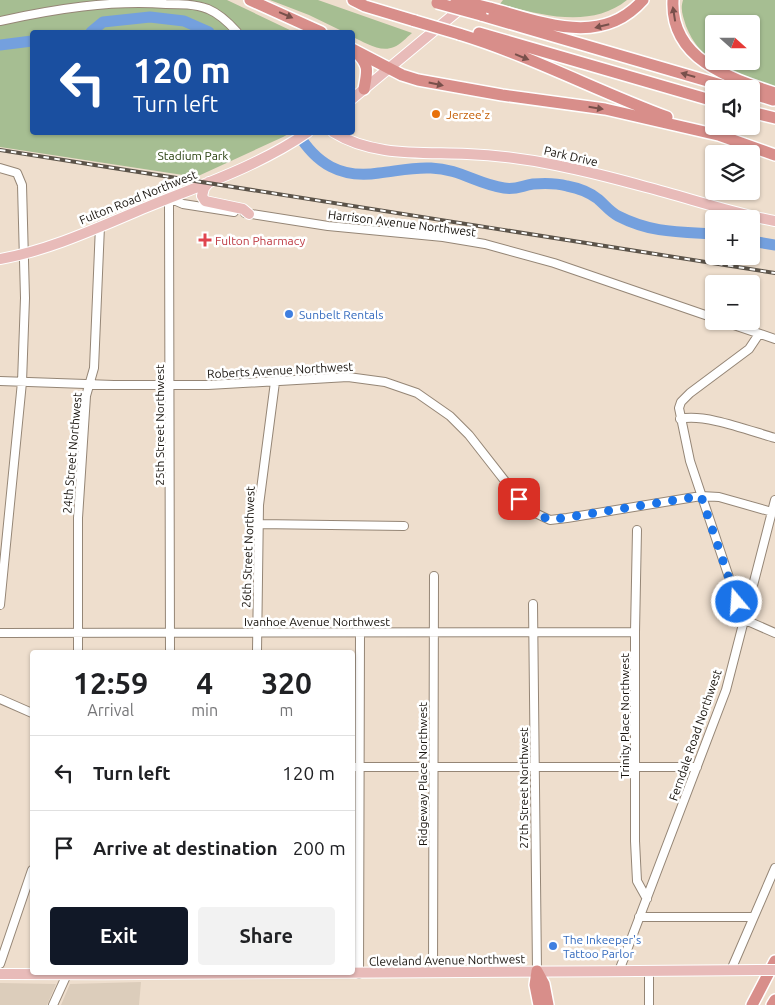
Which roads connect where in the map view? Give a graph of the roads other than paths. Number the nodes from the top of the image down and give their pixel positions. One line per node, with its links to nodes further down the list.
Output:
1 (250, 0): 15 (highway, one-way to 15)
2 (353, 0): 12 (highway)
3 (365, 0): 12 (highway)
4 (456, 0): 11 (highway, bridge)
5 (470, 0): 19 (main road)
6 (643, 0): 11 (highway, one-way to 11)
7 (673, 0): 22 (highway, one-way to 7)
8 (128, 1): 10 (street); 14 (street)
9 (433, 1): 11 (highway, bridge)
10 (75, 3): 13 (street)
11 (486, 12): 20 (highway, one-way to 11)
12 (418, 19): 16 (highway)
13 (0, 21)
14 (235, 30)
15 (317, 30)
16 (462, 32): 25 (highway); 29 (highway, one-way to 29)
17 (355, 51): 19 (highway)
18 (355, 52): 21 (highway)
19 (390, 68): 21 (main road); 30 (highway, one-way to 30)
20 (706, 80)
21 (364, 89): 23 (main road)
22 (775, 93)
23 (355, 96)
24 (760, 96): 26 (highway)
25 (705, 99)
26 (775, 100)
27 (760, 114): 28 (highway)
28 (775, 118)
29 (705, 130)
30 (705, 132)
31 (304, 135): 38 (main road, Fulton Road Northwest)
32 (339, 135): 35 (main road, Park Drive)
33 (350, 135): 35 (main road)
34 (718, 135): 36 (highway)
35 (357, 144): 41 (main road, Park Drive)
36 (775, 155)
37 (0, 168): 43 (street)
38 (209, 182): 39 (main road, Fulton Road Northwest); 40 (main road)
39 (170, 198): 40 (street, Harrison Avenue Northwest); 42 (main road, Fulton Road Northwest); 53 (street, 25th Street Northwest)
40 (249, 214): 45 (street, Harrison Avenue Northwest)
41 (775, 222)
42 (100, 226): 43 (main road, Fulton Road Northwest); 52 (street, 24th Street Northwest)
43 (24, 254): 44 (main road, Fulton Road Northwest); 50 (street)
44 (0, 259)
45 (705, 315)
46 (748, 330): 47 (street)
47 (759, 334): 48 (street); 54 (street)
48 (775, 340)
49 (0, 381): 50 (street, Roberts Avenue Northwest)
50 (22, 382): 52 (street, Roberts Avenue Northwest); 64 (street)
51 (275, 382): 53 (street, Roberts Avenue Northwest); 56 (street, Roberts Avenue Northwest); 59 (street, 26th Street Northwest)
52 (90, 384): 53 (street, Roberts Avenue Northwest); 74 (street, 24th Street Northwest)
53 (170, 384): 70 (street, 25th Street Northwest)
54 (680, 420): 55 (street); 56 (street)
55 (775, 438)
56 (701, 496): 58 (street, Roberts Avenue Northwest); 65 (street)
57 (775, 502): 58 (street, Ferndale Road Northwest)
58 (772, 512): 65 (street, Ferndale Road Northwest)
59 (258, 524): 60 (street); 71 (street, 26th Street Northwest)
60 (404, 526)
61 (636, 530): 68 (street, Trinity Place Northwest)
62 (434, 576): 66 (street, Ridgeway Place Northwest)
63 (533, 604): 67 (street, 27th Street Northwest)
64 (0, 605)
65 (743, 619): 73 (street); 84 (street, Ferndale Road Northwest)
66 (434, 632): 67 (street, Ivanhoe Avenue Northwest); 72 (street, Ivanhoe Avenue Northwest); 82 (street, Ridgeway Place Northwest)
67 (534, 632): 68 (street, Ivanhoe Avenue Northwest); 83 (street, 27th Street Northwest)
68 (635, 632): 80 (street, Trinity Place Northwest)
69 (0, 633): 74 (street, Ivanhoe Avenue Northwest)
70 (170, 633): 71 (street, Ivanhoe Avenue Northwest); 74 (street, Ivanhoe Avenue Northwest); 76 (street, 25th Street Northwest)
71 (257, 633): 72 (street, Ivanhoe Avenue Northwest); 77 (street, 26th Street Northwest)
72 (360, 633): 81 (street)
73 (775, 633)
74 (78, 634): 75 (street, 24th Street Northwest)
75 (78, 650)
76 (170, 650)
77 (257, 650)
78 (0, 699): 79 (street)
79 (30, 712)
80 (635, 766): 83 (street); 84 (street); 87 (street, Trinity Place Northwest)
81 (356, 767): 82 (street); 101 (street)
82 (433, 767): 83 (street); 97 (street, Ridgeway Place Northwest)
83 (534, 767): 94 (street, 27th Street Northwest)
84 (697, 767): 87 (street, Ferndale Road Northwest)
85 (775, 868): 89 (street)
86 (30, 876): 91 (street)
87 (647, 899): 88 (street, Ferndale Road Northwest)
88 (640, 917): 89 (street); 95 (street, Ferndale Road Northwest)
89 (754, 917): 92 (street)
90 (775, 961): 108 (highway)
91 (0, 964)
92 (731, 970): 93 (main road, Cleveland Avenue Northwest, bridge); 96 (main road, Cleveland Avenue Northwest)
93 (775, 970)
94 (537, 971): 95 (main road, Cleveland Avenue Northwest); 97 (main road, Cleveland Avenue Northwest); 105 (highway); 106 (highway)
95 (619, 971): 96 (main road, Cleveland Avenue Northwest)
96 (649, 971): 107 (street)
97 (433, 972): 101 (main road, Cleveland Avenue Northwest)
98 (0, 974): 99 (main road, Cleveland Avenue Northwest)
99 (30, 974)
100 (355, 974): 101 (main road, Cleveland Avenue Northwest)
101 (359, 974)
102 (68, 975): 104 (street)
103 (775, 1000): 109 (highway)
104 (53, 1005)
105 (539, 1005)
106 (548, 1005)
107 (650, 1005)
108 (752, 1005)
109 (772, 1005)

